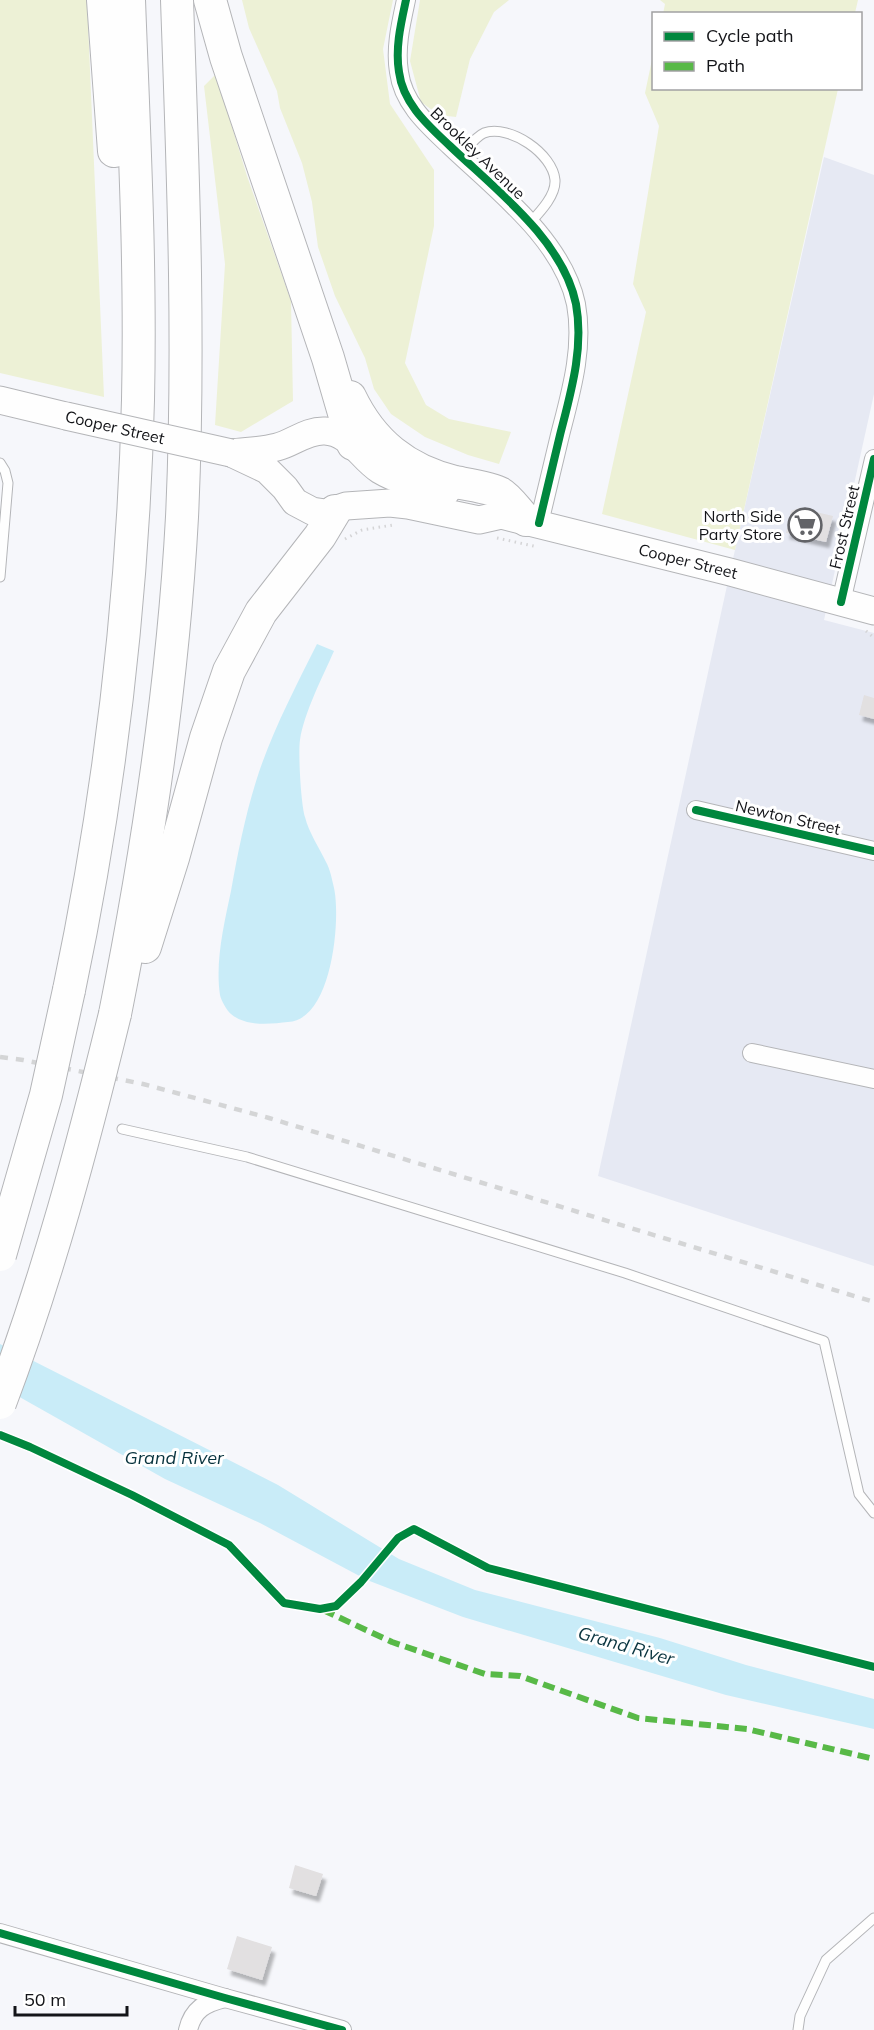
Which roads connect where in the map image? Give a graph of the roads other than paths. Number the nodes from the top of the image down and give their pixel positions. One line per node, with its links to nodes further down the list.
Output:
1 (103, 0): 13 (highway)
2 (129, 0): 13 (highway)
3 (177, 0): 24 (highway)
4 (210, 0): 8 (highway)
5 (406, 0): 6 (street, Brookley Avenue)
6 (460, 156): 7 (street, Brookley Avenue); 7 (lane)
7 (529, 224): 18 (street, Brookley Avenue)
8 (328, 358): 11 (highway); 18 (highway)
9 (0, 400): 12 (main road, Cooper Street, bridge)
10 (297, 439): 11 (main road, Cooper Street); 12 (main road, Cooper Street); 16 (main road)
11 (356, 448): 17 (main road); 18 (main road, Cooper Street)
12 (231, 453): 16 (main road, Cooper Street)
13 (136, 457): 28 (highway, bridge)
14 (874, 459): 20 (street, Frost Street)
15 (0, 463): 19 (lane)
16 (285, 488): 17 (main road, Cooper Street)
17 (334, 518): 18 (main road, Cooper Street); 24 (highway)
18 (520, 529): 20 (main road, Cooper Street)
19 (0, 577)
20 (841, 602): 21 (main road, Cooper Street)
21 (868, 619)
22 (696, 810): 23 (street, Newton Street)
23 (874, 851)
24 (115, 1014): 29 (highway, bridge)
25 (752, 1053): 26 (street)
26 (874, 1079)
27 (122, 1129): 30 (lane)
28 (0, 1255)
29 (0, 1403)
30 (874, 1514)
31 (874, 1918): 36 (lane)
32 (0, 1933): 33 (street)
33 (225, 1998): 34 (street); 35 (street)
34 (188, 2030)
35 (342, 2030)
36 (798, 2030)

